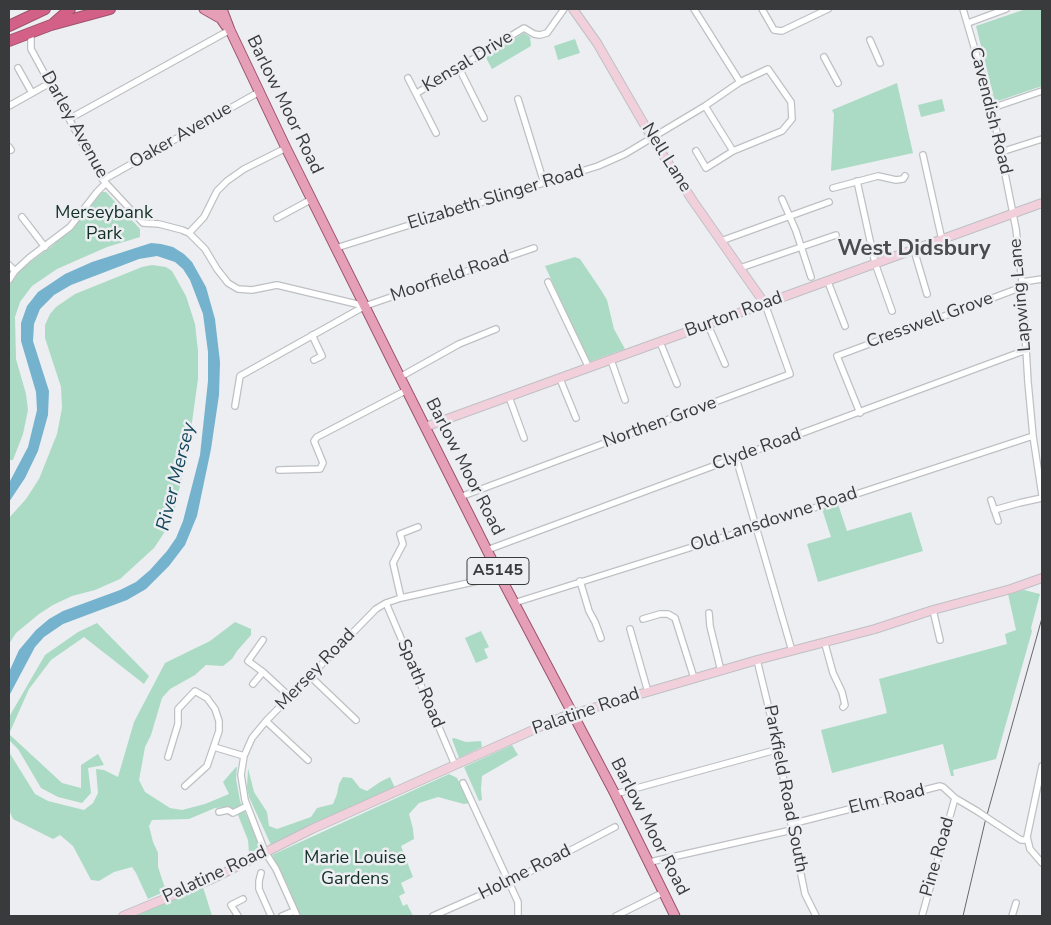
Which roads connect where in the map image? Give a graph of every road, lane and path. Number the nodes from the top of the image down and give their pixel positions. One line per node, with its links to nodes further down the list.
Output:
1 (36, 9): 15 (main road)
2 (45, 9): 15 (highway)
3 (70, 9): 17 (highway)
4 (110, 9): 17 (highway)
5 (204, 9): 14 (main road, A5145)
6 (214, 9): 14 (main road, Barlow Moor Road / A5145)
7 (564, 9): 26 (street, Kensal Drive)
8 (573, 9): 42 (street, Nell Lane)
9 (694, 9): 28 (street)
10 (762, 9): 11 (street)
11 (828, 9)
12 (963, 9): 16 (street, Cavendish Road)
13 (1006, 9): 16 (street)
14 (224, 13): 19 (main road, Barlow Moor Road / A5145)
15 (25, 17): 18 (highway)
16 (968, 23): 38 (street, Cavendish Road)
17 (52, 25): 20 (highway)
18 (9, 26)
19 (230, 30): 32 (main road, Barlow Moor Road / A5145); 40 (street)
20 (31, 32): 22 (highway); 29 (street, Darley Avenue)
21 (870, 40): 24 (street)
22 (9, 41)
23 (824, 57): 30 (street)
24 (880, 63)
25 (18, 68): 33 (street)
26 (459, 68): 34 (street, Kensal Drive); 39 (street)
27 (408, 78): 34 (street)
28 (740, 82): 37 (street, Elizabeth Slinger Road); 46 (street, Elizabeth Slinger Road)
29 (50, 83): 33 (street); 40 (street, Darley Avenue)
30 (838, 83)
31 (1042, 91): 38 (street)
32 (259, 92): 44 (main road, Barlow Moor Road / A5145); 51 (street, Oaker Avenue)
33 (32, 93): 36 (street)
34 (417, 93): 41 (street)
35 (518, 99): 52 (street)
36 (9, 106)
37 (705, 106): 42 (street, Elizabeth Slinger Road); 46 (street)
38 (992, 108): 47 (street, Cavendish Road)
39 (484, 118)
40 (69, 119): 51 (street, Darley Avenue)
41 (436, 133)
42 (652, 138): 52 (street, Elizabeth Slinger Road); 65 (street, Nell Lane)
43 (1042, 139): 47 (street)
44 (286, 148): 54 (main road, Barlow Moor Road / A5145); 62 (street)
45 (696, 151): 46 (street)
46 (733, 151)
47 (1001, 152): 58 (street, Cavendish Road)
48 (923, 155): 64 (street)
49 (906, 176): 50 (street)
50 (857, 180): 53 (street); 71 (street)
51 (105, 182): 62 (street, Darley Avenue); 67 (street)
52 (544, 183): 68 (street, Elizabeth Slinger Road)
53 (833, 188)
54 (312, 199): 61 (street); 68 (main road, Barlow Moor Road / A5145)
55 (782, 199): 59 (street)
56 (829, 202): 59 (street)
57 (1042, 203): 58 (street, Burton Road)
58 (1013, 214): 64 (street, Burton Road); 80 (street, Lapwing Lane)
59 (790, 216): 65 (street); 66 (street)
60 (22, 217): 67 (street)
61 (277, 218)
62 (189, 233): 83 (street)
63 (836, 235): 66 (street)
64 (942, 240): 70 (street, Burton Road)
65 (721, 241): 73 (street, Nell Lane)
66 (801, 246): 73 (street); 75 (street)
67 (46, 247): 74 (street)
68 (336, 248): 83 (main road, Barlow Moor Road / A5145)
69 (534, 248): 83 (street, Moorfield Road)
70 (914, 250): 71 (street, Burton Road); 81 (street)
71 (875, 263): 79 (street, Burton Road); 84 (street)
72 (9, 265): 74 (street)
73 (740, 268): 82 (street, Nell Lane)
74 (15, 271): 77 (street)
75 (811, 277)
76 (1042, 279): 80 (street, Cresswell Grove)
77 (9, 280)
78 (548, 282): 94 (street)
79 (828, 282): 82 (street, Burton Road); 86 (street)
80 (1022, 284): 90 (street, Lapwing Lane); 102 (street, Cresswell Grove)
81 (927, 294)
82 (765, 304): 85 (street, Burton Road); 110 (street, Northen Grove)
83 (365, 306): 88 (street, Moorfield Road); 95 (main road, Barlow Moor Road / A5145)
84 (892, 311)
85 (708, 325): 89 (street, Burton Road); 93 (street)
86 (845, 326)
87 (496, 329): 95 (street)
88 (312, 335): 91 (street); 101 (street, Moorfield Road)
89 (660, 342): 92 (street, Burton Road); 97 (street)
90 (1026, 350): 102 (street, Clyde Road); 105 (street, Lapwing Lane)
91 (314, 360)
92 (610, 360): 94 (street, Burton Road); 100 (street)
93 (725, 364)
94 (589, 368): 96 (street, Burton Road)
95 (400, 377): 98 (main road, Barlow Moor Road / A5145)
96 (560, 379): 99 (street, Burton Road); 103 (street)
97 (676, 384)
98 (406, 390): 104 (main road, Barlow Moor Road / A5145); 108 (street)
99 (509, 397): 104 (street, Burton Road); 106 (street)
100 (625, 400)
101 (235, 406)
102 (860, 413): 107 (street, Clyde Road)
103 (576, 418)
104 (425, 427): 110 (main road, Barlow Moor Road / A5145)
105 (1033, 436): 109 (street, Lapwing Lane); 114 (street, Old Lansdowne Road)
106 (524, 438)
107 (736, 458): 114 (street); 116 (street, Clyde Road)
108 (279, 470)
109 (1042, 496): 112 (street)
110 (460, 497): 116 (main road, Barlow Moor Road / A5145)
111 (991, 500): 112 (street)
112 (994, 510): 113 (street)
113 (998, 521)
114 (756, 526): 119 (street, Old Lansdowne Road); 131 (street)
115 (418, 527): 120 (street)
116 (487, 550): 117 (main road, Barlow Moor Road / A5145)
117 (500, 576): 120 (street, Mersey Road); 122 (main road, Barlow Moor Road / A5145)
118 (1042, 578): 123 (street, Palatine Road)
119 (580, 581): 122 (street, Old Lansdowne Road); 127 (street)
120 (401, 598): 121 (street, Mersey Road)
121 (386, 603): 135 (street, Mersey Road); 149 (street, Spath Road)
122 (514, 603): 141 (main road, Barlow Moor Road / A5145)
123 (933, 610): 129 (street); 130 (street, Palatine Road)
124 (709, 613): 133 (street)
125 (643, 619): 136 (street)
126 (630, 628): 138 (street)
127 (601, 638)
128 (263, 640): 134 (street)
129 (940, 640)
130 (825, 644): 131 (street, Palatine Road); 140 (street)
131 (792, 651): 132 (street, Palatine Road)
132 (757, 660): 133 (street, Palatine Road); 145 (street, Parkfield Road South)
133 (722, 671): 136 (street, Palatine Road)
134 (263, 672): 137 (street); 139 (street)
135 (311, 677): 139 (street, Mersey Road); 142 (street)
136 (694, 678): 138 (street, Palatine Road)
137 (253, 684)
138 (648, 692): 141 (street, Palatine Road)
139 (290, 697): 143 (street, Mersey Road)
140 (843, 707)
141 (572, 714): 149 (street, Palatine Road); 153 (main road, Barlow Moor Road / A5145)
142 (356, 720)
143 (266, 721): 146 (street, Mersey Road); 148 (street)
144 (214, 747): 146 (street); 147 (street); 152 (street)
145 (779, 749): 153 (street); 158 (street, Parkfield Road South)
146 (244, 756): 155 (street, Mersey Road)
147 (168, 757)
148 (308, 760)
149 (455, 765): 160 (street, Palatine Road)
150 (1042, 766): 159 (street)
151 (463, 783): 164 (street)
152 (185, 786)
153 (615, 794): 161 (main road, Barlow Moor Road / A5145)
154 (955, 798): 158 (street, Elm Road); 159 (street, Elm Road, bridge); 178 (street, Pine Road)
155 (247, 806): 156 (street); 160 (street, Mersey Road)
156 (219, 812)
157 (615, 827): 164 (street, Holme Road)
158 (792, 827): 161 (street, Elm Road); 177 (street, Parkfield Road South)
159 (1027, 840): 162 (street)
160 (265, 852): 168 (street, Mersey Road); 169 (street, Palatine Road)
161 (650, 862): 165 (main road, Barlow Moor Road / A5145)
162 (1042, 863)
163 (262, 872): 171 (street)
164 (510, 882): 173 (street, Holme Road); 174 (street)
165 (664, 892): 175 (street); 176 (main road, Barlow Moor Road / A5145)
166 (243, 899): 170 (street)
167 (1016, 903): 179 (street)
168 (296, 914): 172 (street)
169 (124, 916)
170 (238, 916)
171 (271, 916)
172 (282, 916)
173 (433, 916)
174 (518, 916)
175 (616, 916)
176 (675, 916)
177 (816, 916)
178 (922, 916)
179 (1012, 916)

